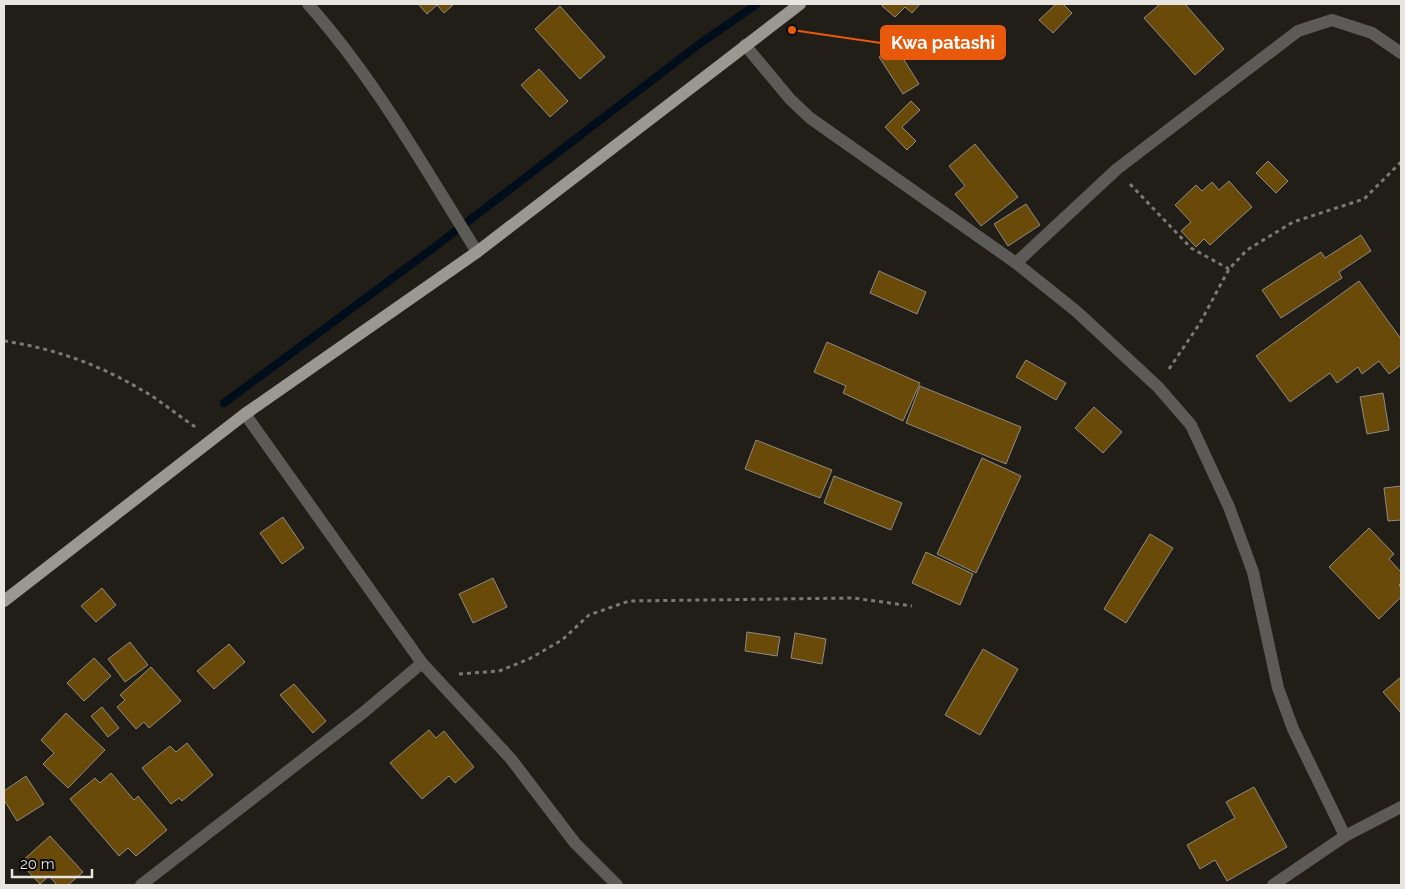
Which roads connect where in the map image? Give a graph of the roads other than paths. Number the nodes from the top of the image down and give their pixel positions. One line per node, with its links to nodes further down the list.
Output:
1 (308, 4): 5 (street)
2 (800, 4): 3 (main road)
3 (745, 45): 5 (main road); 6 (street)
4 (1401, 52): 6 (street)
5 (477, 252): 7 (main road)
6 (1016, 263): 11 (street)
7 (245, 414): 8 (main road); 9 (street)
8 (4, 601)
9 (426, 668): 12 (street); 13 (street)
10 (1401, 807): 11 (street)
11 (1345, 836): 14 (street)
12 (140, 885)
13 (617, 885)
14 (1273, 885)

